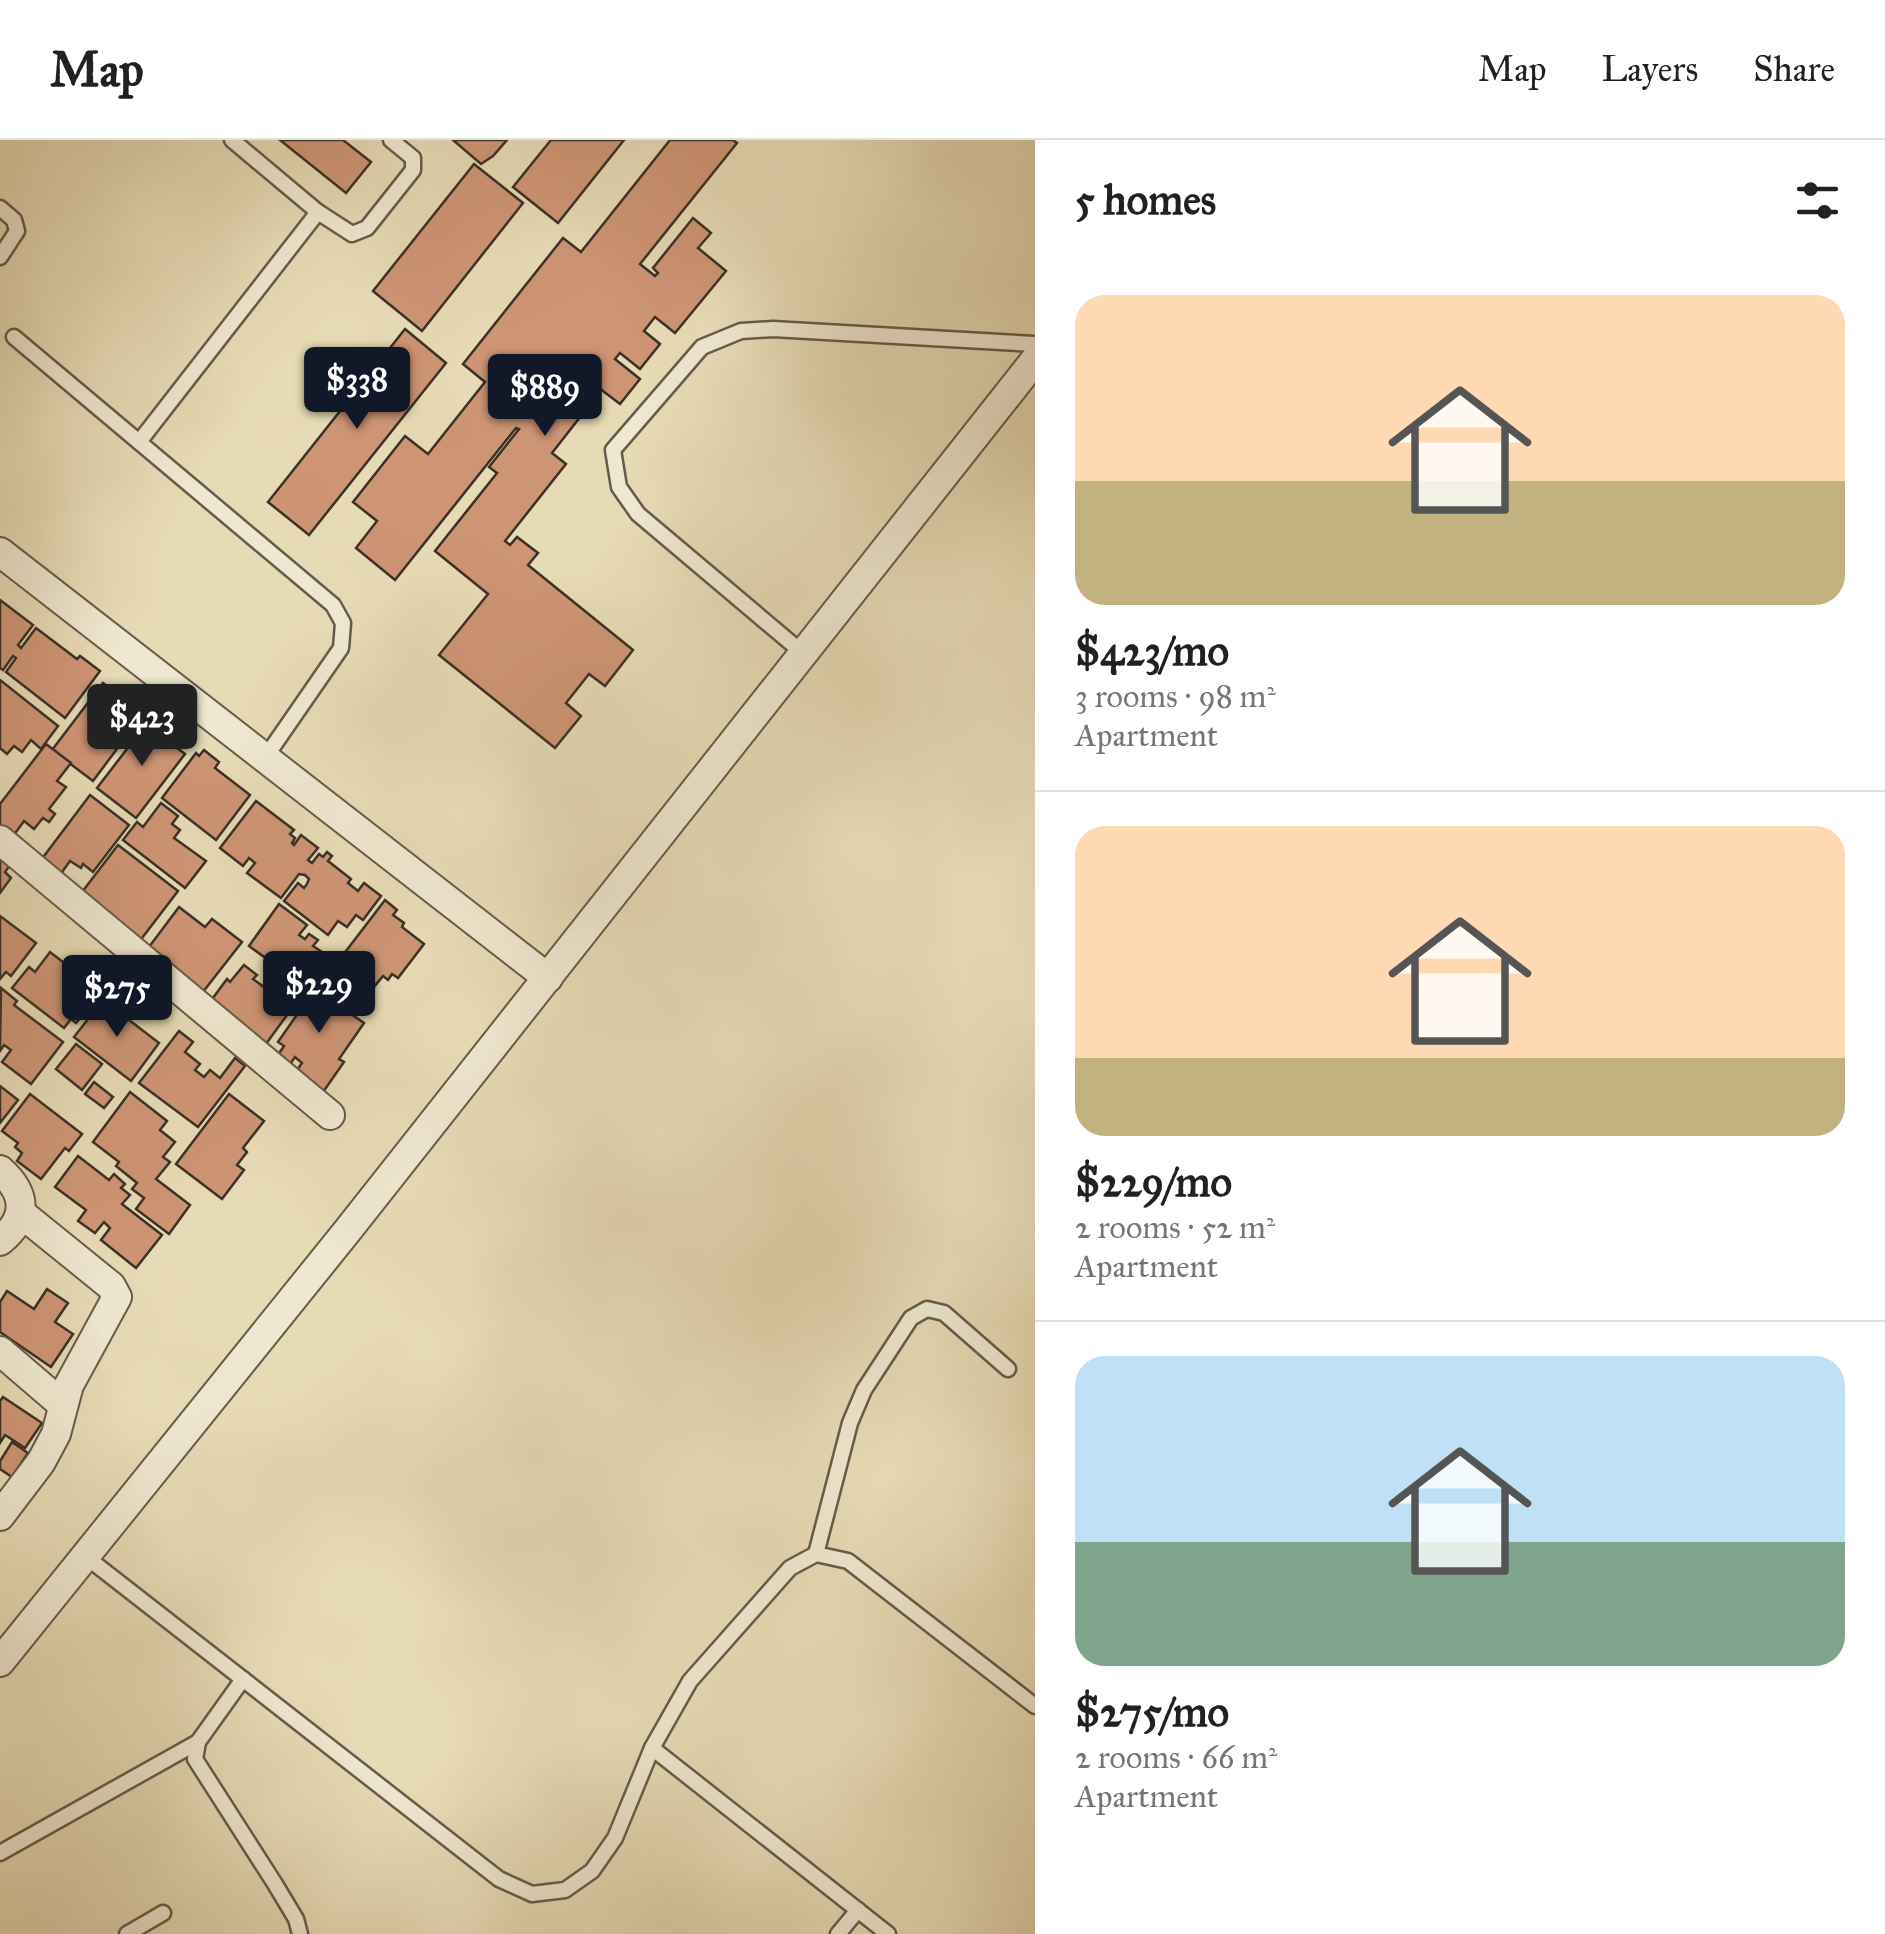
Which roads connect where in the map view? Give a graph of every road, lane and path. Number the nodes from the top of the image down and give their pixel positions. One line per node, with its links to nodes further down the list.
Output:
1 (232, 140): 4 (lane)
2 (392, 140): 4 (lane)
3 (0, 208): 5 (lane)
4 (318, 212): 9 (lane)
5 (0, 257)
6 (14, 337): 9 (lane)
7 (1035, 344): 11 (lane)
8 (1035, 360): 11 (street)
9 (139, 442): 12 (lane)
10 (0, 552): 12 (street)
11 (804, 654): 14 (street)
12 (265, 758): 14 (street)
13 (0, 840): 15 (street)
14 (548, 978): 24 (street)
15 (330, 1115)
16 (0, 1170): 17 (street)
17 (22, 1214): 18 (street); 21 (street)
18 (0, 1242)
19 (0, 1351): 21 (street)
20 (1008, 1370): 23 (lane)
21 (63, 1406): 22 (street)
22 (0, 1516)
23 (816, 1554): 27 (lane); 29 (lane)
24 (85, 1556): 25 (street); 26 (lane)
25 (0, 1662)
26 (243, 1679): 28 (lane); 29 (lane)
27 (1035, 1706)
28 (198, 1742): 30 (lane); 34 (lane)
29 (652, 1748): 31 (lane)
30 (0, 1852)
31 (858, 1910): 35 (lane); 36 (lane)
32 (163, 1912): 33 (lane)
33 (127, 1934)
34 (300, 1934)
35 (838, 1934)
36 (888, 1934)

